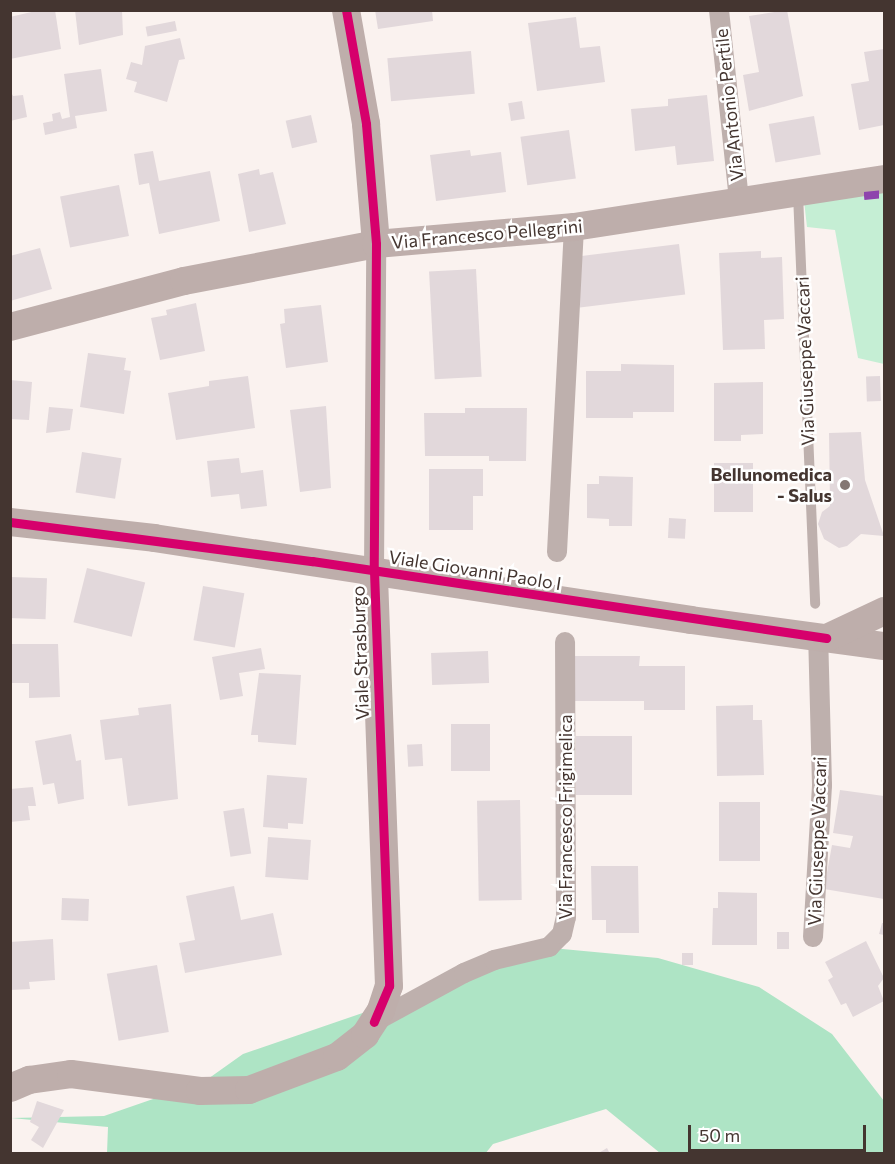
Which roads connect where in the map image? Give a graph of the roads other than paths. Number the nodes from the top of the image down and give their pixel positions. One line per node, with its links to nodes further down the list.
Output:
1 (346, 10): 7 (street)
2 (719, 10): 5 (street, Via Antonio Pertile)
3 (885, 179): 4 (street, Via Francesco Pellegrini)
4 (798, 190): 5 (street, Via Francesco Pellegrini); 12 (lane, Via Giuseppe Vaccari)
5 (739, 199): 6 (street, Via Francesco Pellegrini)
6 (574, 227): 7 (street, Via Francesco Pellegrini); 10 (street)
7 (376, 244): 8 (street, Via Francesco Pellegrini); 11 (street, Viale Strasburgo)
8 (15, 323)
9 (10, 522): 11 (street, Viale Giovanni Paolo I)
10 (557, 552)
11 (374, 571): 14 (street, Viale Giovanni Paolo I); 18 (street, Viale Strasburgo)
12 (815, 604)
13 (885, 611): 14 (street)
14 (822, 638): 16 (street, Viale Giovanni Paolo I); 17 (street, Via Giuseppe Vaccari)
15 (565, 642): 18 (street, Via Francesco Frigimelica)
16 (885, 646)
17 (813, 937)
18 (374, 1022): 19 (street, Via Francesco Frigimelica)
19 (10, 1088)

